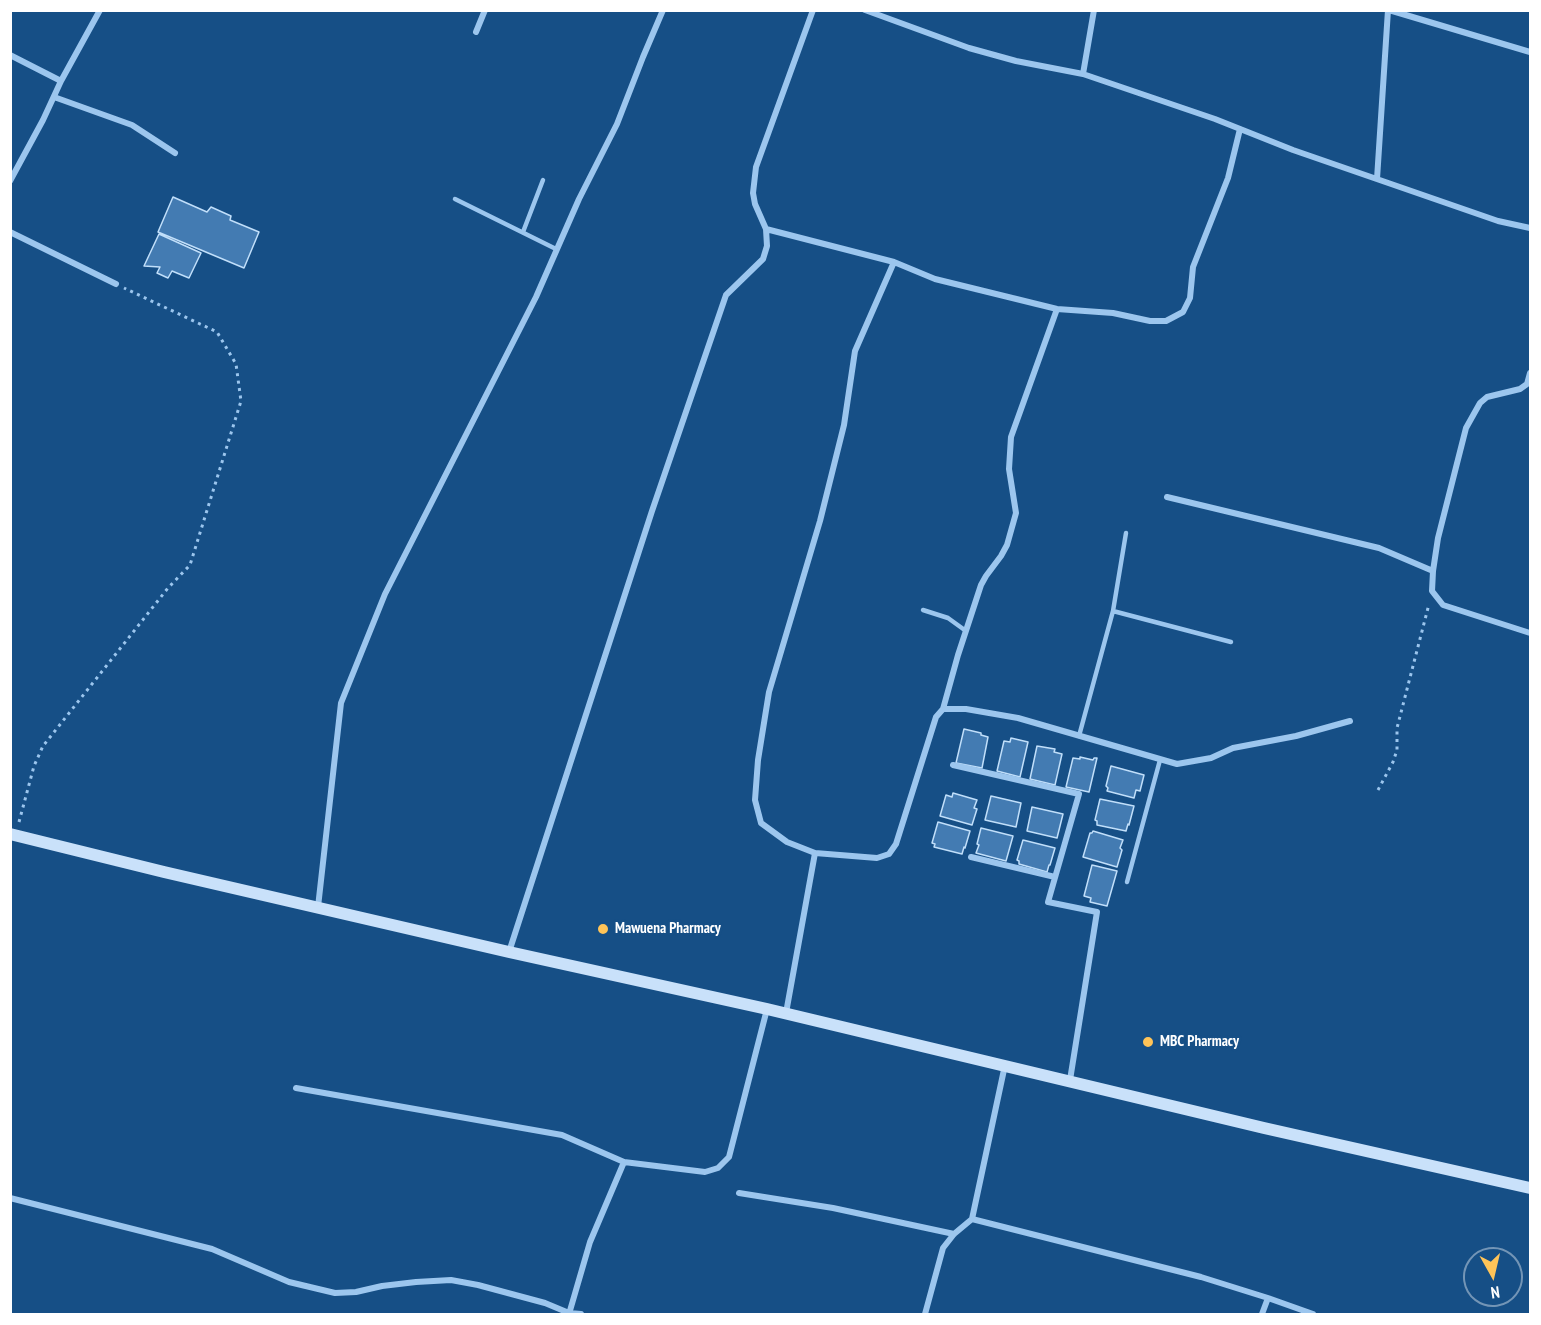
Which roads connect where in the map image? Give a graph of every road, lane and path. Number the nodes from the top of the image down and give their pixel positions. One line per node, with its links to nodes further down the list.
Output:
1 (100, 10): 12 (street)
2 (485, 10): 8 (street)
3 (663, 10): 24 (street)
4 (813, 10): 21 (street)
5 (866, 10): 11 (street)
6 (1094, 10): 11 (street)
7 (1388, 10): 9 (street); 16 (street)
8 (476, 32)
9 (1530, 52)
10 (10, 55): 12 (street)
11 (1083, 74): 14 (street)
12 (61, 81): 13 (street)
13 (54, 97): 15 (street); 18 (street)
14 (1240, 129): 16 (street); 27 (street)
15 (175, 153)
16 (1377, 179): 20 (street)
17 (543, 180): 23 (lane)
18 (10, 181)
19 (455, 199): 23 (lane)
20 (1530, 228)
21 (766, 229): 25 (street); 50 (street)
22 (10, 232): 26 (street)
23 (524, 232): 24 (lane)
24 (556, 249): 49 (street)
25 (894, 262): 27 (street); 45 (street)
26 (116, 284): 44 (path)
27 (1057, 309): 35 (street)
28 (1530, 373): 31 (street)
29 (1167, 497): 31 (street)
30 (1126, 533): 34 (lane)
31 (1432, 571): 32 (street)
32 (1432, 591): 36 (street); 43 (path)
33 (923, 610): 35 (lane)
34 (1113, 611): 37 (lane); 40 (lane)
35 (966, 631): 38 (street)
36 (1530, 633)
37 (1231, 642)
38 (943, 709): 40 (street); 45 (street)
39 (1350, 721): 41 (street)
40 (1079, 736): 41 (street)
41 (1160, 760): 48 (lane)
42 (953, 765): 47 (street)
43 (1378, 790)
44 (13, 835): 49 (main road)
45 (815, 853): 52 (street)
46 (972, 857): 47 (street)
47 (1055, 877): 54 (street)
48 (1127, 882)
49 (318, 907): 50 (main road)
50 (509, 952): 51 (main road)
51 (767, 1008): 52 (main road); 56 (street)
52 (786, 1013): 53 (main road)
53 (1005, 1065): 54 (main road); 60 (street)
54 (1070, 1080): 57 (main road)
55 (296, 1088): 56 (street)
56 (624, 1162): 63 (street)
57 (1530, 1188)
58 (739, 1193): 61 (street)
59 (10, 1198): 63 (street)
60 (972, 1219): 61 (street); 62 (street)
61 (954, 1234): 65 (street)
62 (1268, 1298): 66 (street); 67 (street)
63 (569, 1314): 64 (street)
64 (580, 1314)
65 (925, 1314)
66 (1262, 1314)
67 (1313, 1314)

